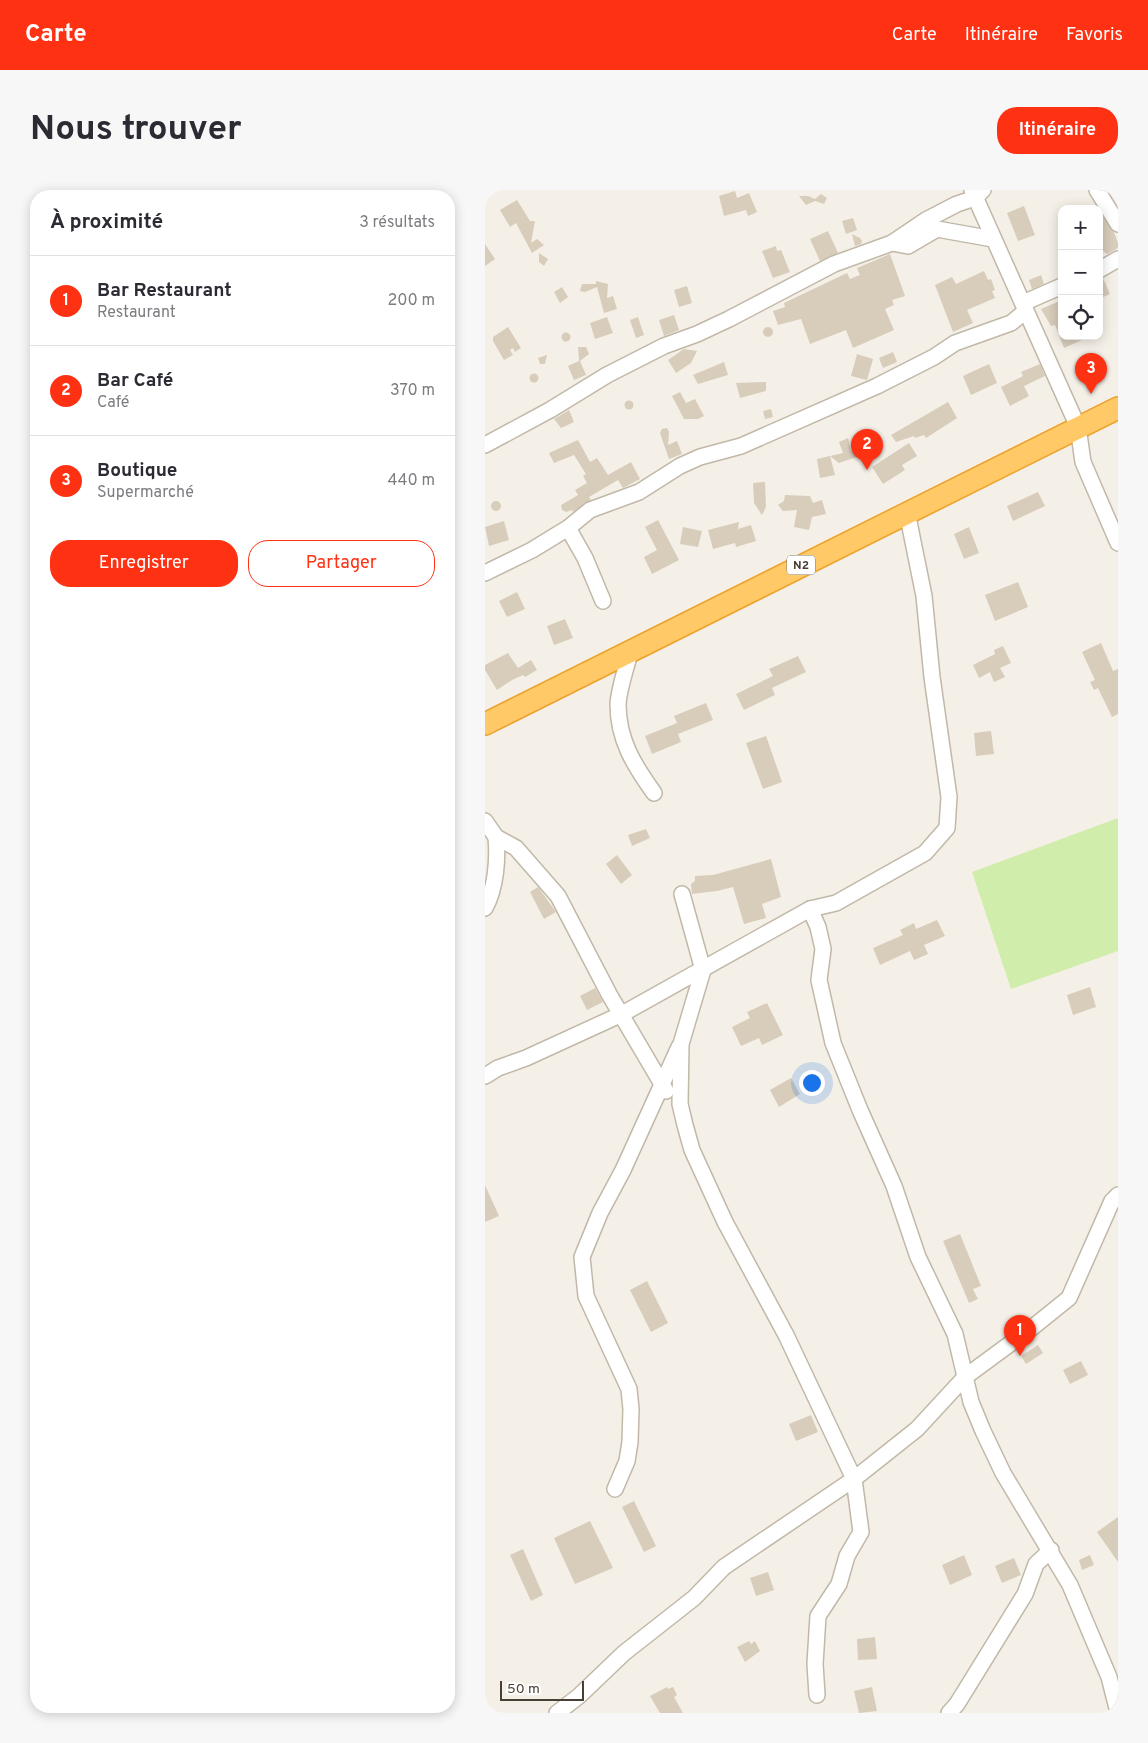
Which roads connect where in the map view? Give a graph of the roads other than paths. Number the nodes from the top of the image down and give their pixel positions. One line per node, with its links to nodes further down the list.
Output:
1 (1097, 190): 3 (street)
2 (977, 193): 4 (street); 5 (street)
3 (1118, 224)
4 (993, 239): 5 (street); 9 (street)
5 (892, 242): 12 (street)
6 (1118, 259): 7 (street)
7 (1103, 268)
8 (1058, 288): 9 (street)
9 (1024, 307): 11 (street); 14 (street)
10 (1118, 408): 11 (highway, N2)
11 (1078, 427): 13 (highway, N2); 15 (street)
12 (485, 445)
13 (907, 512): 18 (highway, N2); 25 (street)
14 (568, 528): 16 (street); 17 (street)
15 (1118, 543)
16 (485, 573)
17 (603, 601)
18 (631, 651): 19 (highway, N2); 20 (street)
19 (485, 724)
20 (654, 793)
21 (485, 821): 22 (street)
22 (496, 837): 24 (street); 27 (street)
23 (682, 894): 26 (street)
24 (485, 908)
25 (810, 909): 26 (street); 33 (street)
26 (703, 970): 27 (street); 28 (street)
27 (621, 1014): 29 (street); 30 (street)
28 (681, 1044): 30 (street); 31 (street)
29 (485, 1076)
30 (662, 1087): 31 (street); 35 (street)
31 (680, 1104): 34 (street)
32 (1118, 1195): 33 (street)
33 (965, 1377): 34 (street); 36 (street)
34 (854, 1479): 38 (street); 40 (street)
35 (615, 1489)
36 (1051, 1550): 37 (street); 41 (street)
37 (1113, 1678): 39 (street)
38 (817, 1695)
39 (1118, 1712)
40 (557, 1713)
41 (949, 1713)

